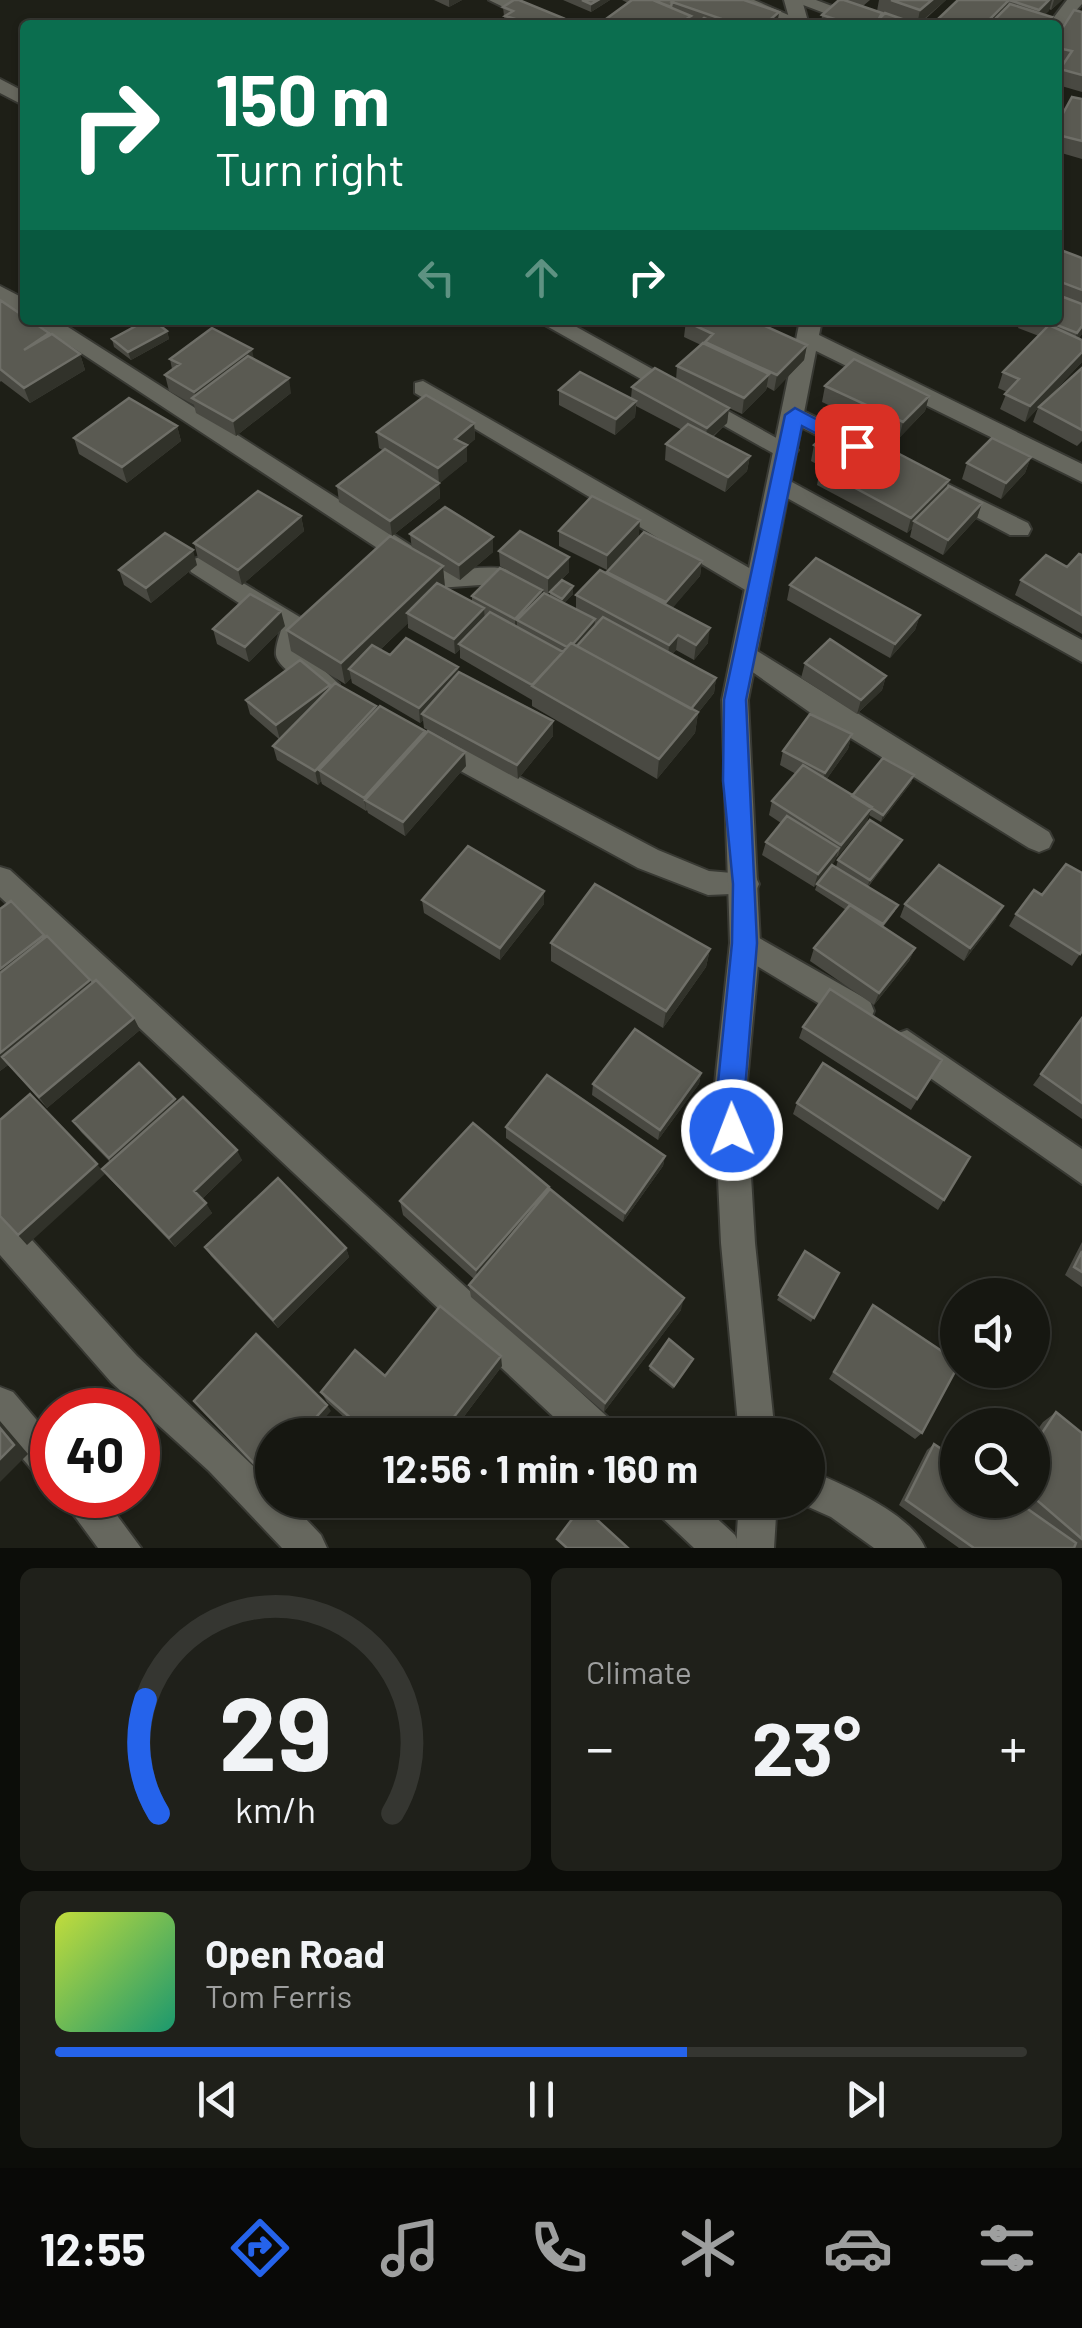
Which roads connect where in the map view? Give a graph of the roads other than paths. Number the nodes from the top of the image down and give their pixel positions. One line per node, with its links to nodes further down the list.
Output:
1 (498, 0): 5 (street)
2 (738, 0): 6 (street)
3 (796, 0): 7 (street)
4 (1076, 0): 8 (street)
5 (544, 20)
6 (788, 20)
7 (858, 20)
8 (1061, 20)
9 (50, 325): 20 (street)
10 (556, 325): 14 (street)
11 (810, 329): 13 (street); 15 (street)
12 (422, 388): 19 (street)
13 (795, 415): 14 (street); 17 (street)
14 (786, 450): 16 (street)
15 (1082, 474)
16 (778, 483): 19 (street); 21 (street)
17 (1019, 529)
18 (200, 566): 23 (street)
19 (756, 584): 22 (street)
20 (554, 604)
21 (1082, 652)
22 (746, 654): 25 (street); 27 (street)
23 (356, 700)
24 (408, 728): 27 (street)
25 (1040, 840)
26 (0, 879): 32 (street)
27 (745, 884): 28 (street)
28 (744, 943): 29 (street); 33 (street)
29 (1082, 1168)
30 (0, 1230): 40 (street)
31 (0, 1405): 34 (street)
32 (582, 1418)
33 (755, 1418)
34 (30, 1440)
35 (825, 1496): 43 (street)
36 (97, 1518): 39 (street)
37 (690, 1518): 41 (street)
38 (757, 1518): 42 (street)
39 (122, 1548)
40 (308, 1548)
41 (722, 1548)
42 (755, 1548)
43 (906, 1548)

